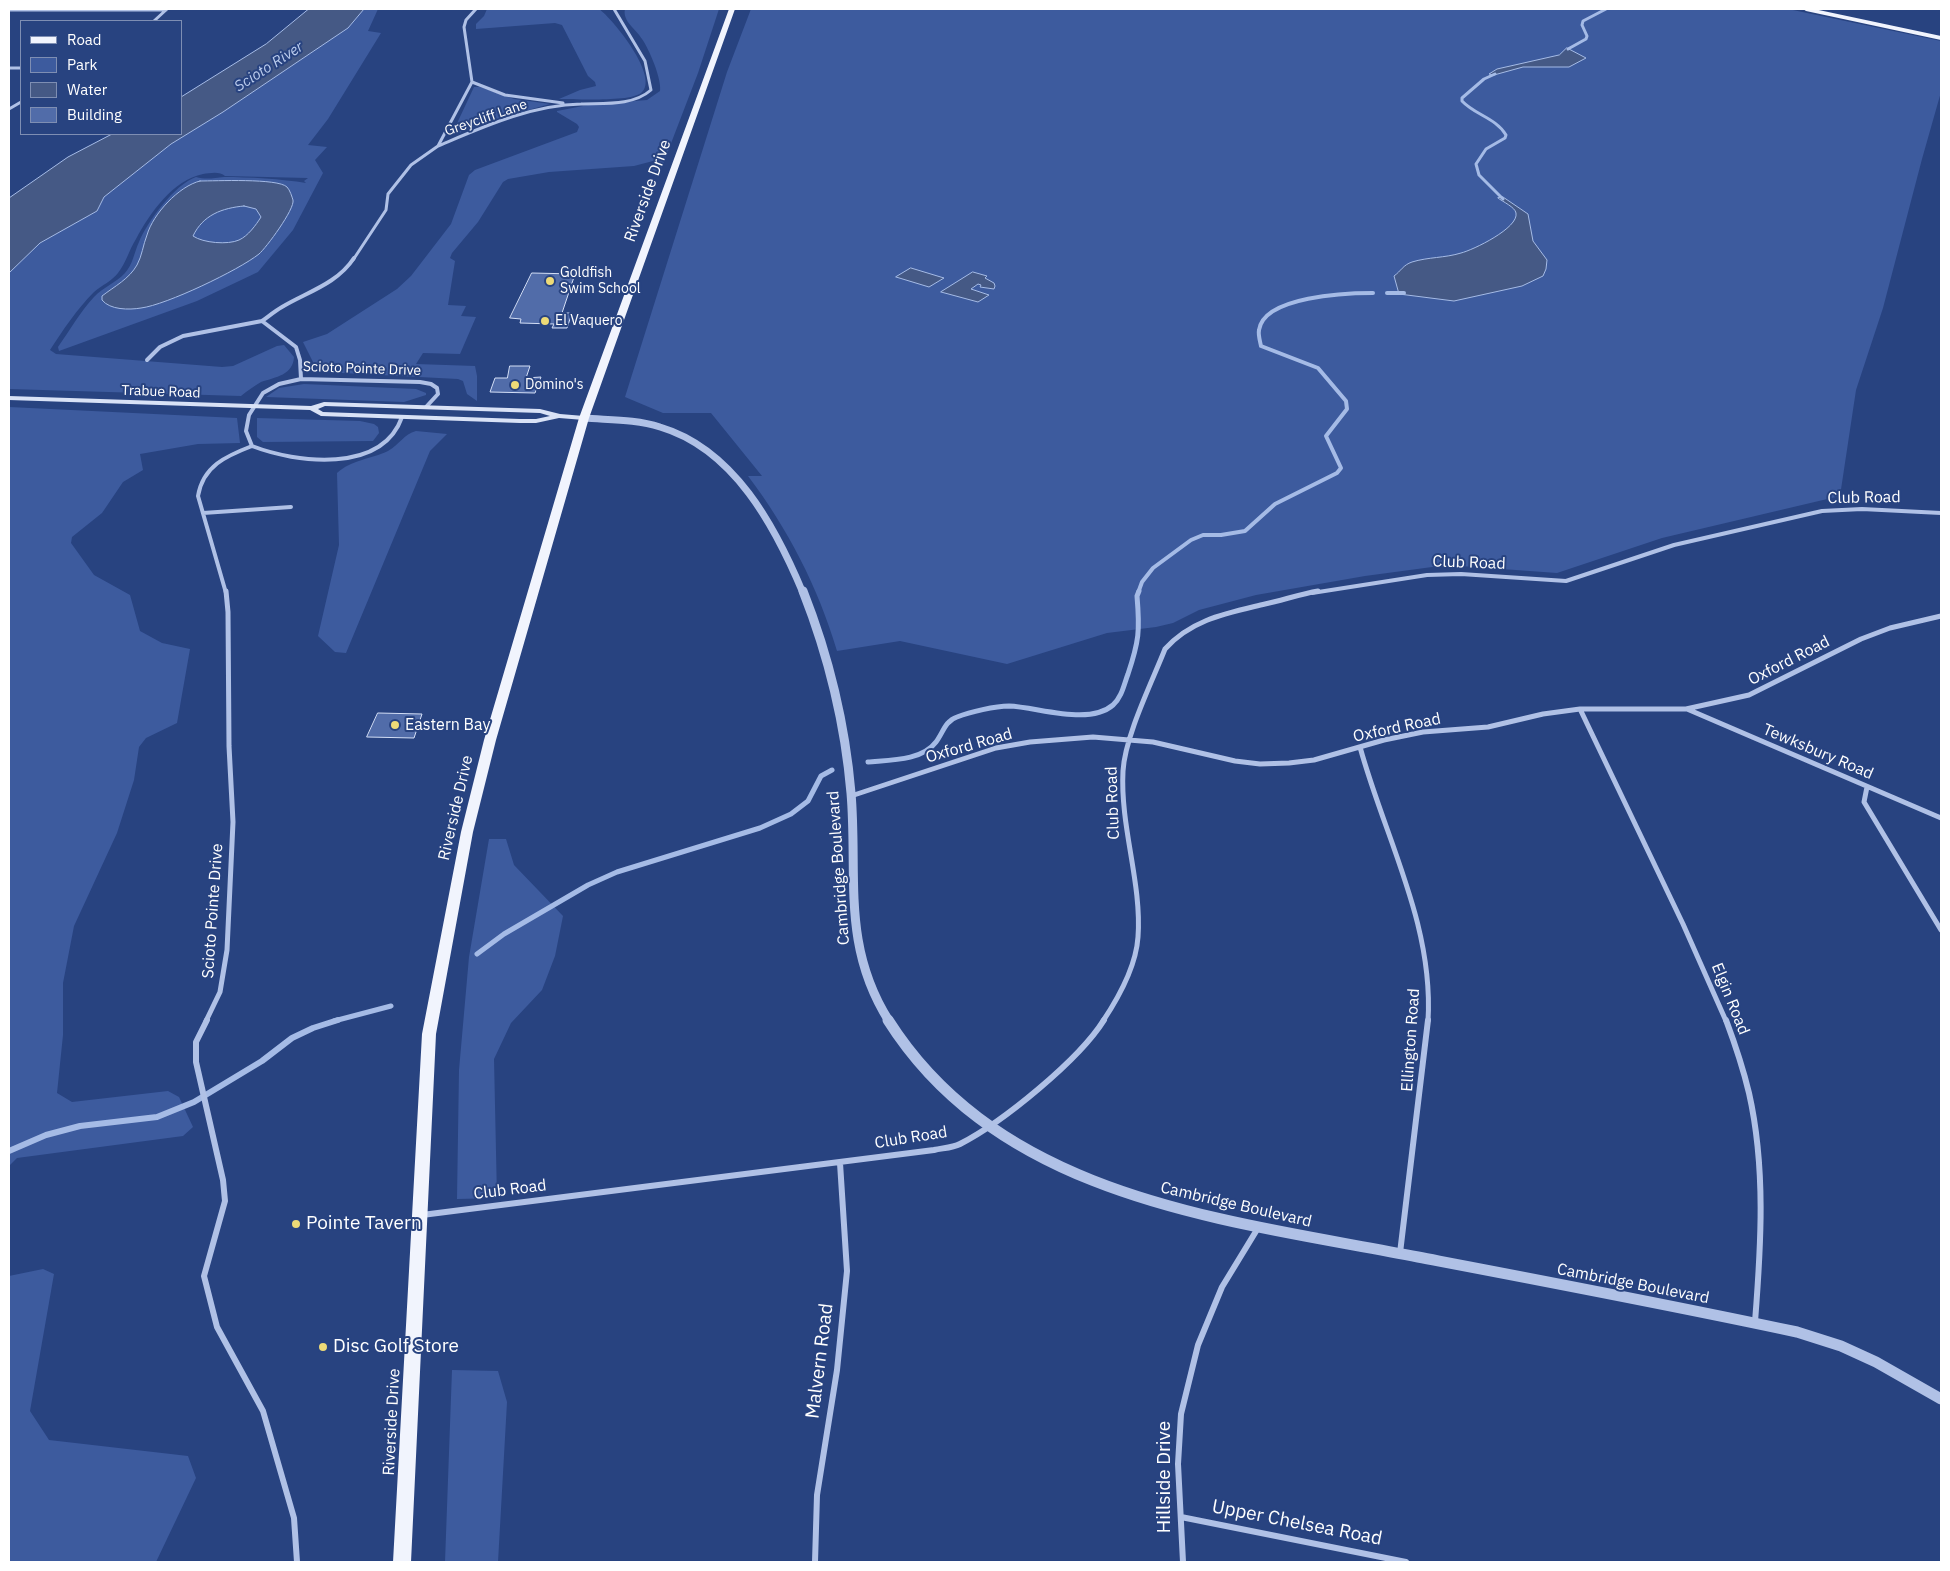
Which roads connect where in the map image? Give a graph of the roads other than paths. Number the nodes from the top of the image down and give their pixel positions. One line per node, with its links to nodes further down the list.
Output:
1 (120, 9): 6 (street); 7 (street)
2 (476, 9): 10 (street)
3 (614, 9): 12 (street, Greycliff Lane)
4 (732, 9): 23 (main road, Riverside Drive)
5 (1806, 9): 9 (main road)
6 (9, 10)
7 (166, 10): 8 (street)
8 (155, 20)
9 (1941, 38)
10 (472, 82): 12 (street, Greycliff Lane); 14 (street)
11 (20, 103): 13 (street)
12 (571, 104): 14 (street, Greycliff Lane)
13 (9, 109)
14 (438, 146): 15 (street, Greycliff Lane)
15 (262, 321): 16 (street); 17 (street)
16 (147, 360)
17 (301, 379): 19 (street, Scioto Pointe Drive); 24 (street, Scioto Pointe Drive)
18 (9, 398): 20 (main road, Trabue Road)
19 (426, 407): 20 (main road, Trabue Road); 21 (main road, Trabue Road)
20 (312, 408): 22 (main road, Trabue Road)
21 (560, 416): 22 (main road, Trabue Road); 23 (main road, Trabue Road)
22 (402, 417): 24 (street)
23 (584, 418): 34 (street, Cambridge Boulevard); 39 (main road, Riverside Drive)
24 (252, 446): 26 (street, Scioto Pointe Drive)
25 (291, 507): 26 (street)
26 (202, 513): 45 (street, Scioto Pointe Drive)
27 (1941, 513): 31 (street, Club Road)
28 (1941, 616): 30 (street, Oxford Road)
29 (1580, 709): 30 (street, Oxford Road); 32 (street, Oxford Road); 42 (street, Elgin Road)
30 (1686, 709): 33 (street, Tewksbury Road)
31 (1129, 740): 32 (street, Oxford Road); 34 (street, Oxford Road); 37 (street, Club Road)
32 (1360, 747): 41 (street, Ellington Road)
33 (1866, 787): 35 (street, Tewksbury Road); 36 (street)
34 (850, 796): 37 (street, Cambridge Boulevard)
35 (1941, 818)
36 (1941, 930)
37 (989, 1127): 38 (street, Club Road); 40 (street, Cambridge Boulevard)
38 (840, 1163): 39 (street, Club Road); 47 (street, Malvern Road)
39 (419, 1215): 46 (main road, Riverside Drive)
40 (1258, 1228): 41 (street, Cambridge Boulevard); 44 (street, Hillside Drive)
41 (1400, 1253): 42 (street, Cambridge Boulevard)
42 (1755, 1322): 43 (street, Cambridge Boulevard)
43 (1941, 1399)
44 (1182, 1517): 48 (street, Hillside Drive); 49 (street, Upper Chelsea Road)
45 (296, 1562)
46 (402, 1562)
47 (815, 1562)
48 (1183, 1562)
49 (1406, 1562)

